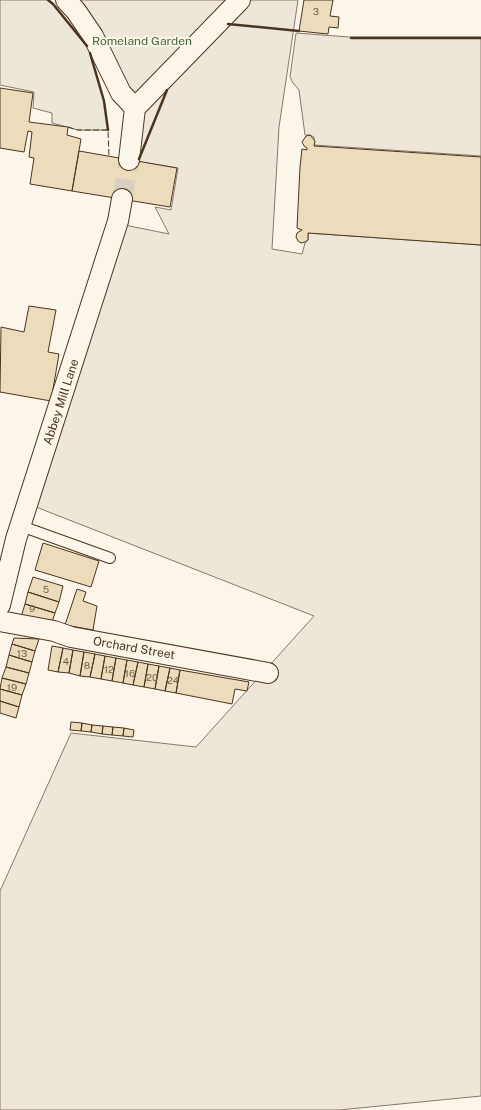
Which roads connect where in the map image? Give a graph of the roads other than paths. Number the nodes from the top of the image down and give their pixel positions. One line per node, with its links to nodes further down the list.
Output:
1 (66, 0): 3 (street)
2 (240, 0): 3 (street)
3 (135, 108): 4 (street)
4 (129, 160)
5 (122, 200): 6 (street, Abbey Mill Lane)
6 (21, 526): 7 (lane); 8 (street, Abbey Mill Lane)
7 (110, 558)
8 (0, 605)
9 (0, 620): 10 (street, Orchard Street)
10 (268, 673)

